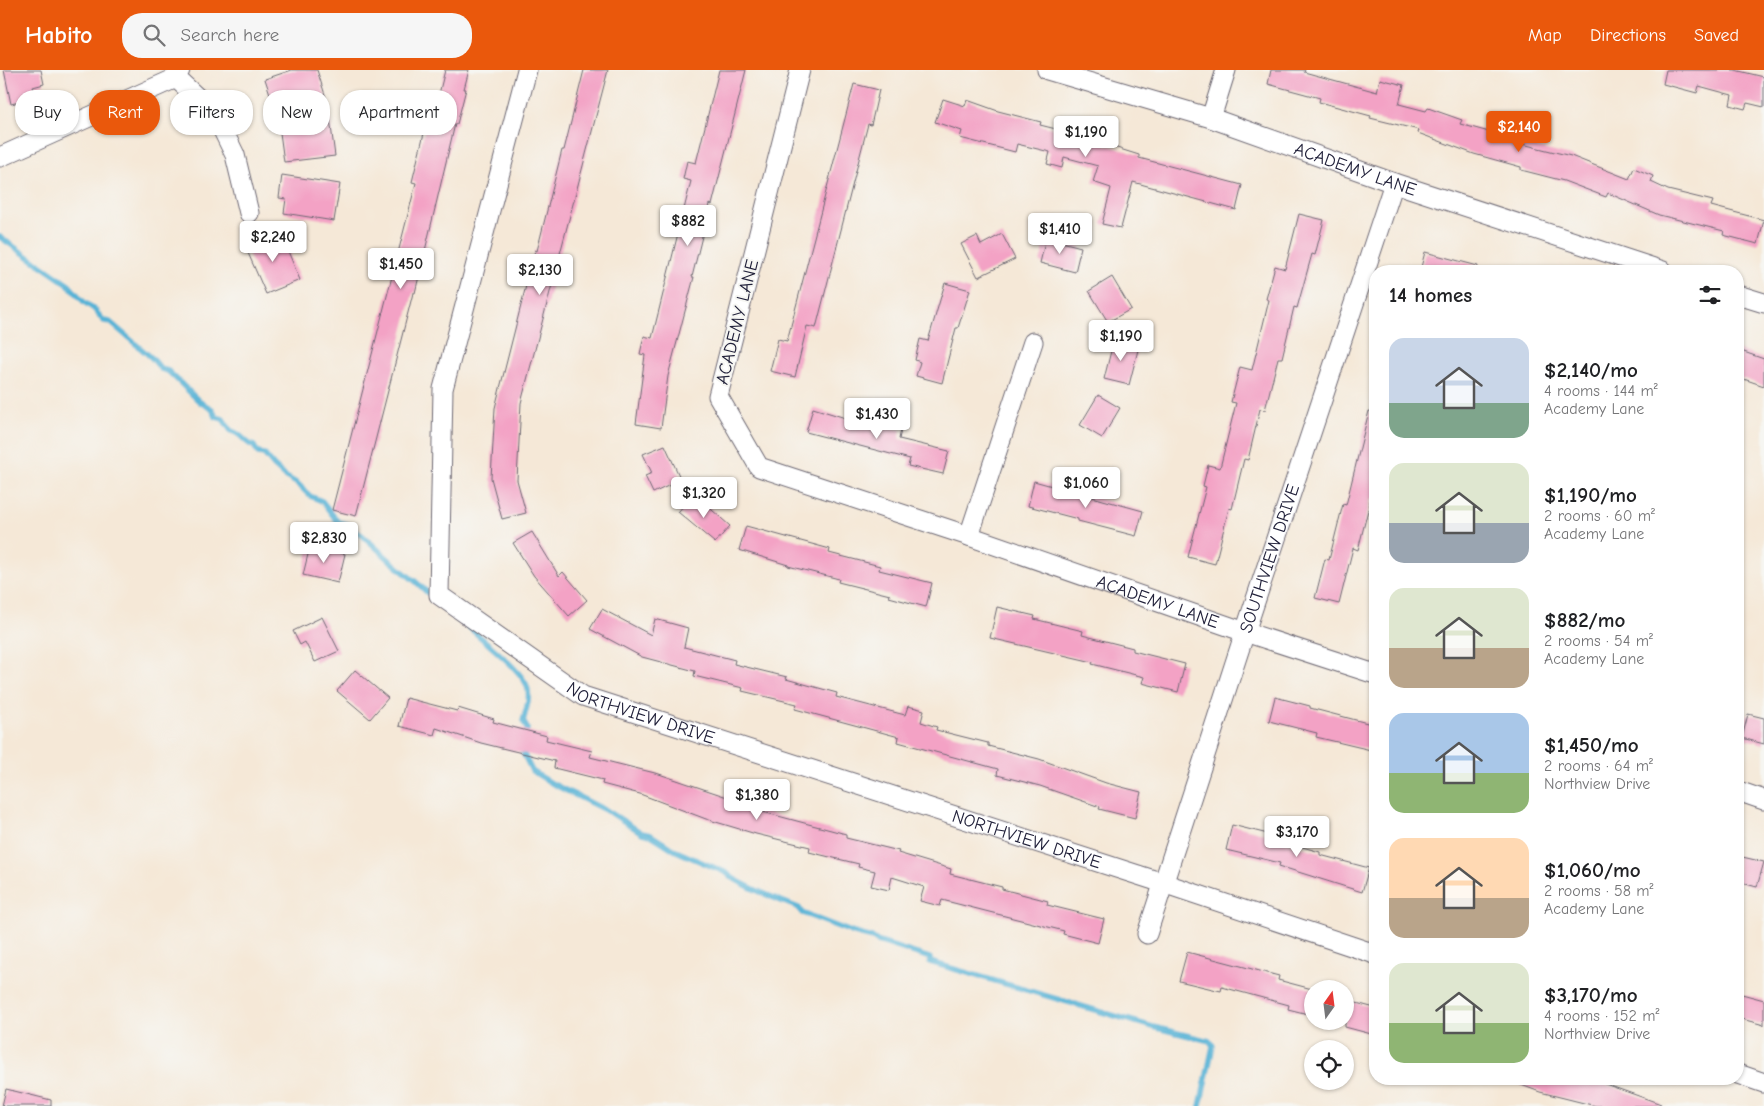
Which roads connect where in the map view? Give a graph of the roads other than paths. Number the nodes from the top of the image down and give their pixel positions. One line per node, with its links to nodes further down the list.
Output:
1 (527, 70): 19 (street, NORTHVIEW DRIVE)
2 (800, 70): 14 (street, ACADEMY LANE)
3 (1048, 70): 6 (street, ACADEMY LANE)
4 (1226, 70): 6 (street)
5 (178, 74): 7 (street); 9 (street)
6 (1211, 118): 8 (street, ACADEMY LANE)
7 (0, 157)
8 (1394, 183): 10 (street, ACADEMY LANE); 15 (street, SOUTHVIEW DRIVE)
9 (249, 213)
10 (1645, 265)
11 (1744, 297): 12 (street)
12 (1764, 303)
13 (1033, 342): 14 (street)
14 (969, 536): 15 (street, ACADEMY LANE)
15 (1245, 632): 16 (street, ACADEMY LANE); 19 (street, SOUTHVIEW DRIVE)
16 (1369, 672)
17 (1744, 793): 18 (street)
18 (1764, 800)
19 (1163, 883): 20 (street, SOUTHVIEW DRIVE); 21 (street, NORTHVIEW DRIVE)
20 (1147, 934)
21 (1369, 952)
22 (1744, 1076): 23 (street)
23 (1764, 1083)

